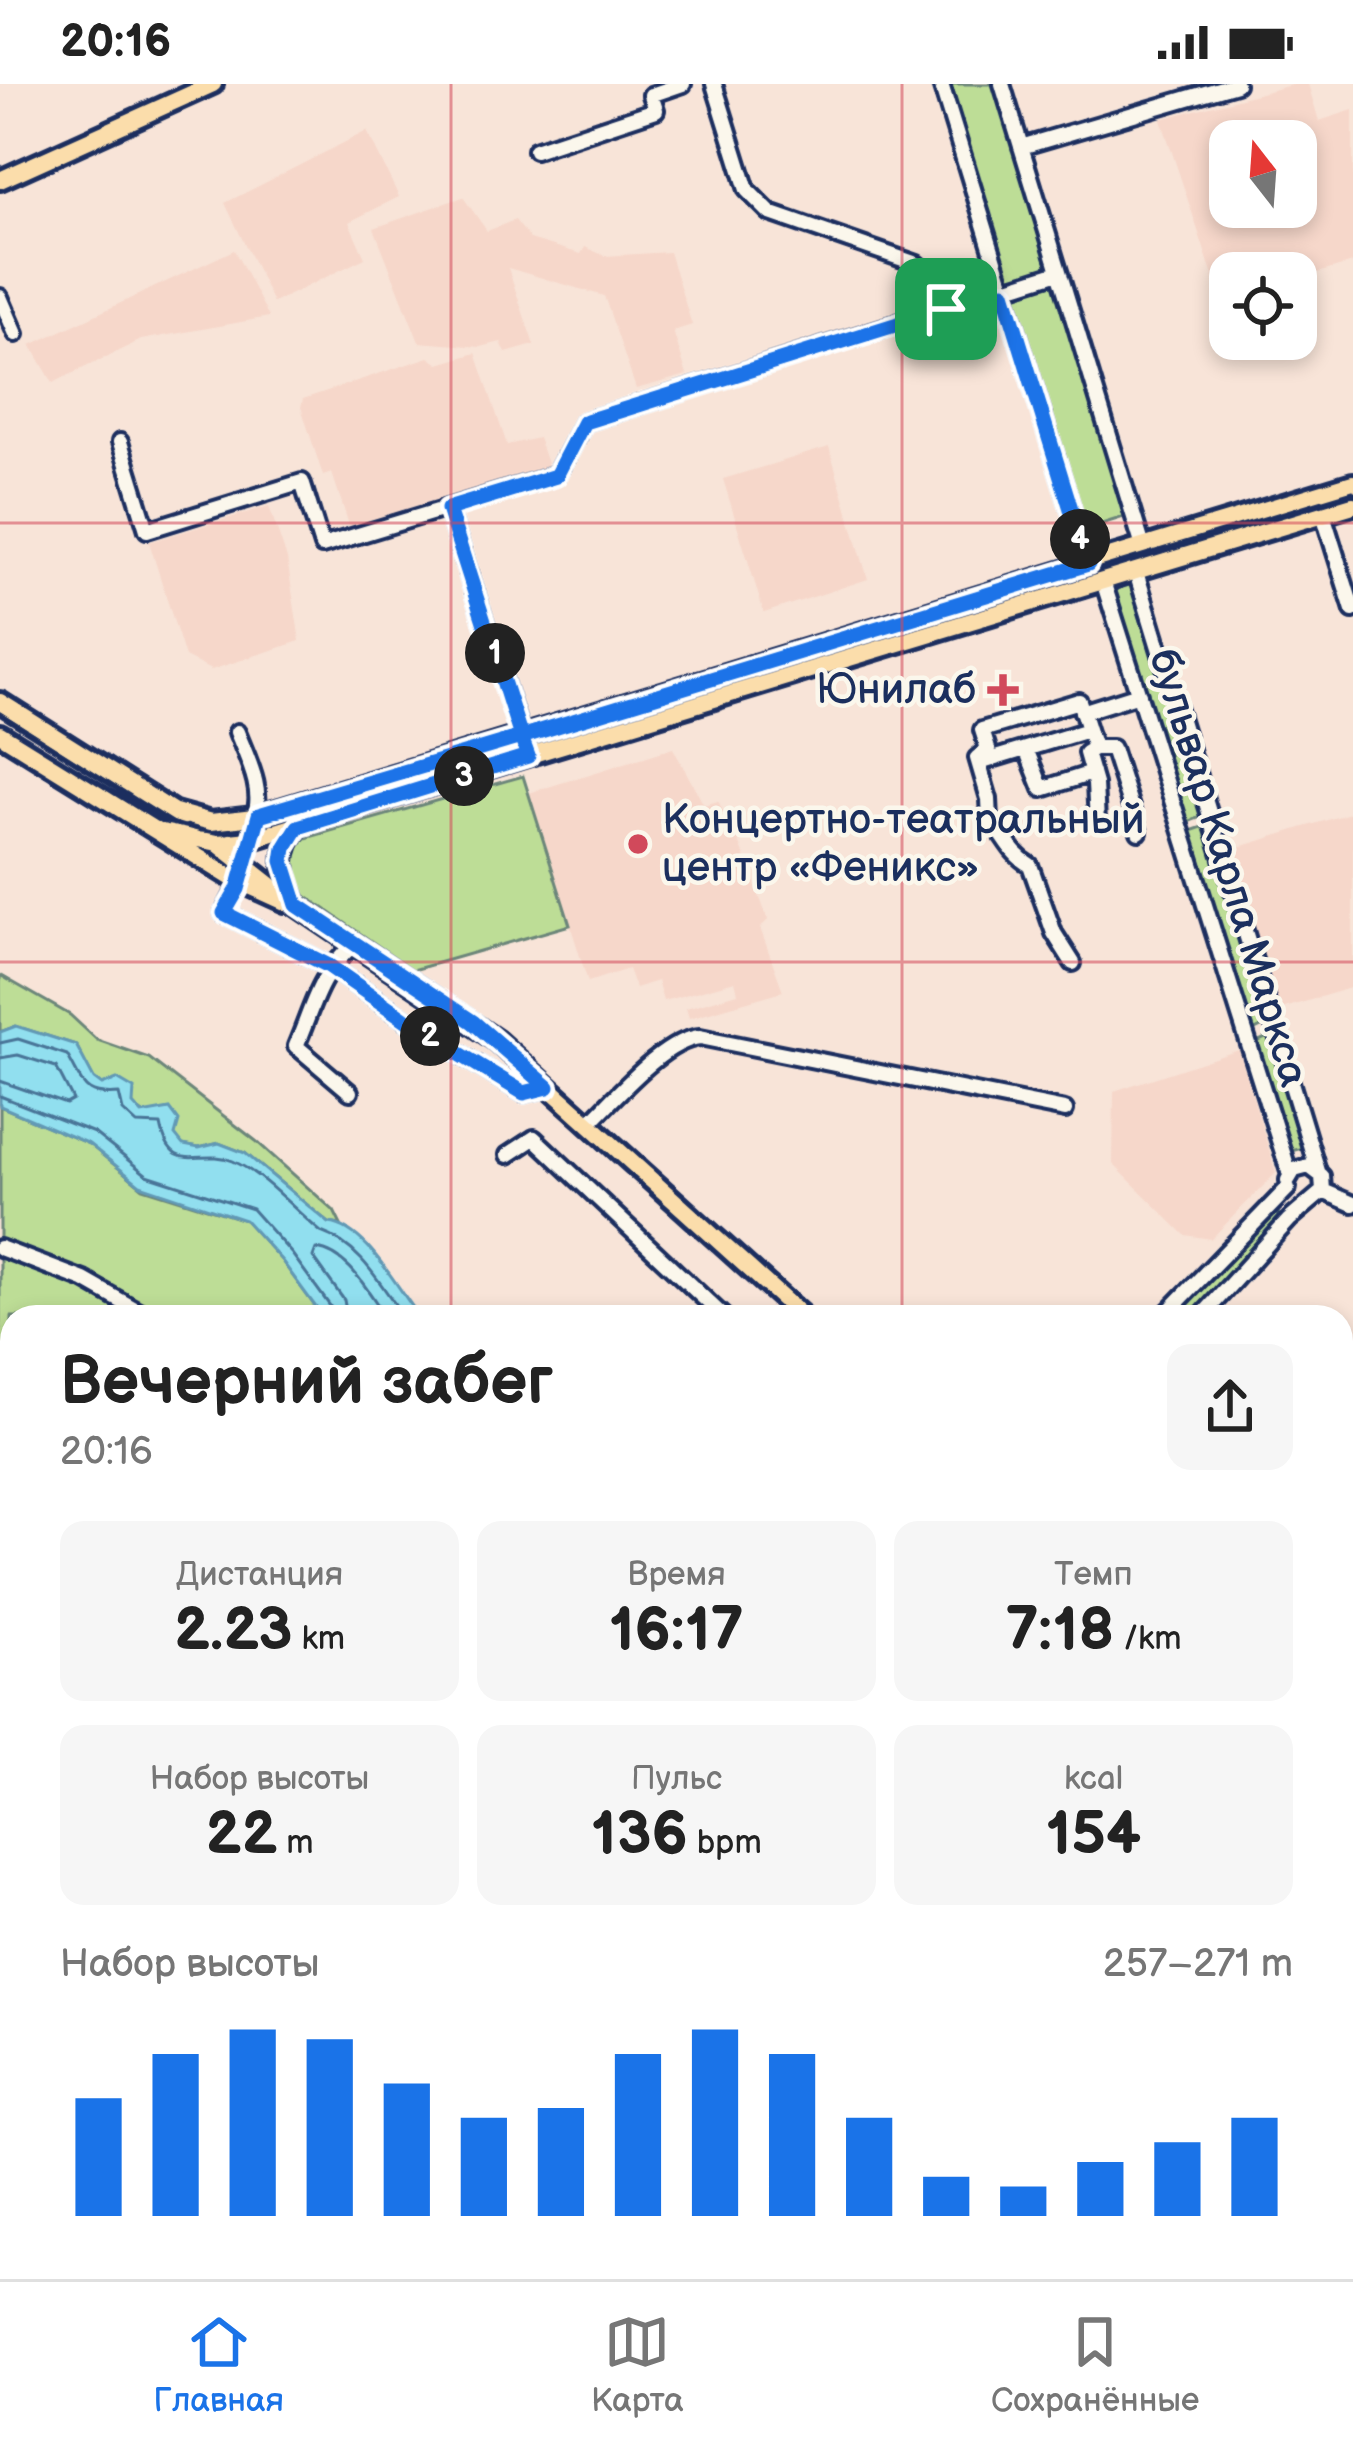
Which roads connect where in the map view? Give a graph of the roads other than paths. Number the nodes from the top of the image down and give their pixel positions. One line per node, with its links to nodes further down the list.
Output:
1 (213, 84): 10 (main road)
2 (683, 84): 7 (street)
3 (714, 84): 14 (street)
4 (941, 84): 12 (street)
5 (1002, 84): 8 (street)
6 (1236, 84): 8 (street)
7 (646, 90): 9 (street)
8 (1021, 147): 11 (street)
9 (535, 150)
10 (0, 180)
11 (1059, 272): 12 (street); 22 (street)
12 (1004, 292): 14 (street); 23 (street)
13 (0, 297): 15 (street)
14 (946, 309): 20 (street)
15 (16, 334)
16 (120, 442): 20 (street)
17 (1353, 484): 18 (main road)
18 (1317, 494): 21 (main road); 22 (main road)
19 (1353, 505): 21 (main road)
20 (448, 509): 33 (street)
21 (1323, 514): 24 (main road); 26 (street)
22 (1143, 547): 23 (main road)
23 (1088, 564): 33 (main road)
24 (1136, 572): 25 (main road); 41 (street, бульвар Карла Маркса)
25 (1103, 581): 27 (street, бульвар Карла Маркса); 36 (main road)
26 (1353, 610)
27 (1139, 694): 29 (street); 44 (street, бульвар Карла Маркса)
28 (0, 702): 39 (main road)
29 (1082, 712): 30 (street); 37 (street)
30 (1088, 730): 34 (street); 35 (street)
31 (238, 732): 40 (street)
32 (0, 734): 45 (main road)
33 (521, 737): 36 (street); 40 (main road)
34 (1094, 748): 38 (street); 46 (street)
35 (1026, 749): 37 (street); 38 (street)
36 (528, 756): 43 (main road)
37 (986, 757): 53 (street)
38 (1091, 772): 42 (street)
39 (175, 812): 40 (main road); 48 (main road)
40 (256, 816): 47 (main road)
41 (1211, 820): 44 (street); 55 (street, бульвар Карла Маркса)
42 (1096, 822)
43 (298, 827): 47 (main road); 51 (main road)
44 (1181, 829): 56 (street, бульвар Карла Маркса)
45 (162, 832): 48 (main road); 50 (main road)
46 (1139, 832)
47 (250, 840): 48 (main road); 49 (main road)
48 (218, 843): 49 (main road)
49 (245, 863): 50 (main road); 51 (main road)
50 (240, 883): 51 (main road); 54 (street)
51 (297, 905): 52 (main road)
52 (355, 943): 54 (street); 57 (main road)
53 (1072, 963)
54 (329, 966): 57 (street); 58 (street)
55 (1275, 1029): 56 (street); 62 (street, бульвар Карла Маркса)
56 (1246, 1038): 63 (street, бульвар Карла Маркса)
57 (548, 1087): 60 (main road)
58 (350, 1092)
59 (1065, 1110): 60 (street)
60 (590, 1123): 70 (main road)
61 (508, 1155): 69 (street)
62 (1318, 1171): 63 (street); 64 (street)
63 (1289, 1182): 65 (street); 71 (street)
64 (1323, 1191): 65 (street); 66 (street)
65 (1307, 1203): 72 (street)
66 (1353, 1204)
67 (0, 1248): 68 (street)
68 (128, 1305)
69 (711, 1305)
70 (790, 1305)
71 (1175, 1305)
72 (1212, 1305)

